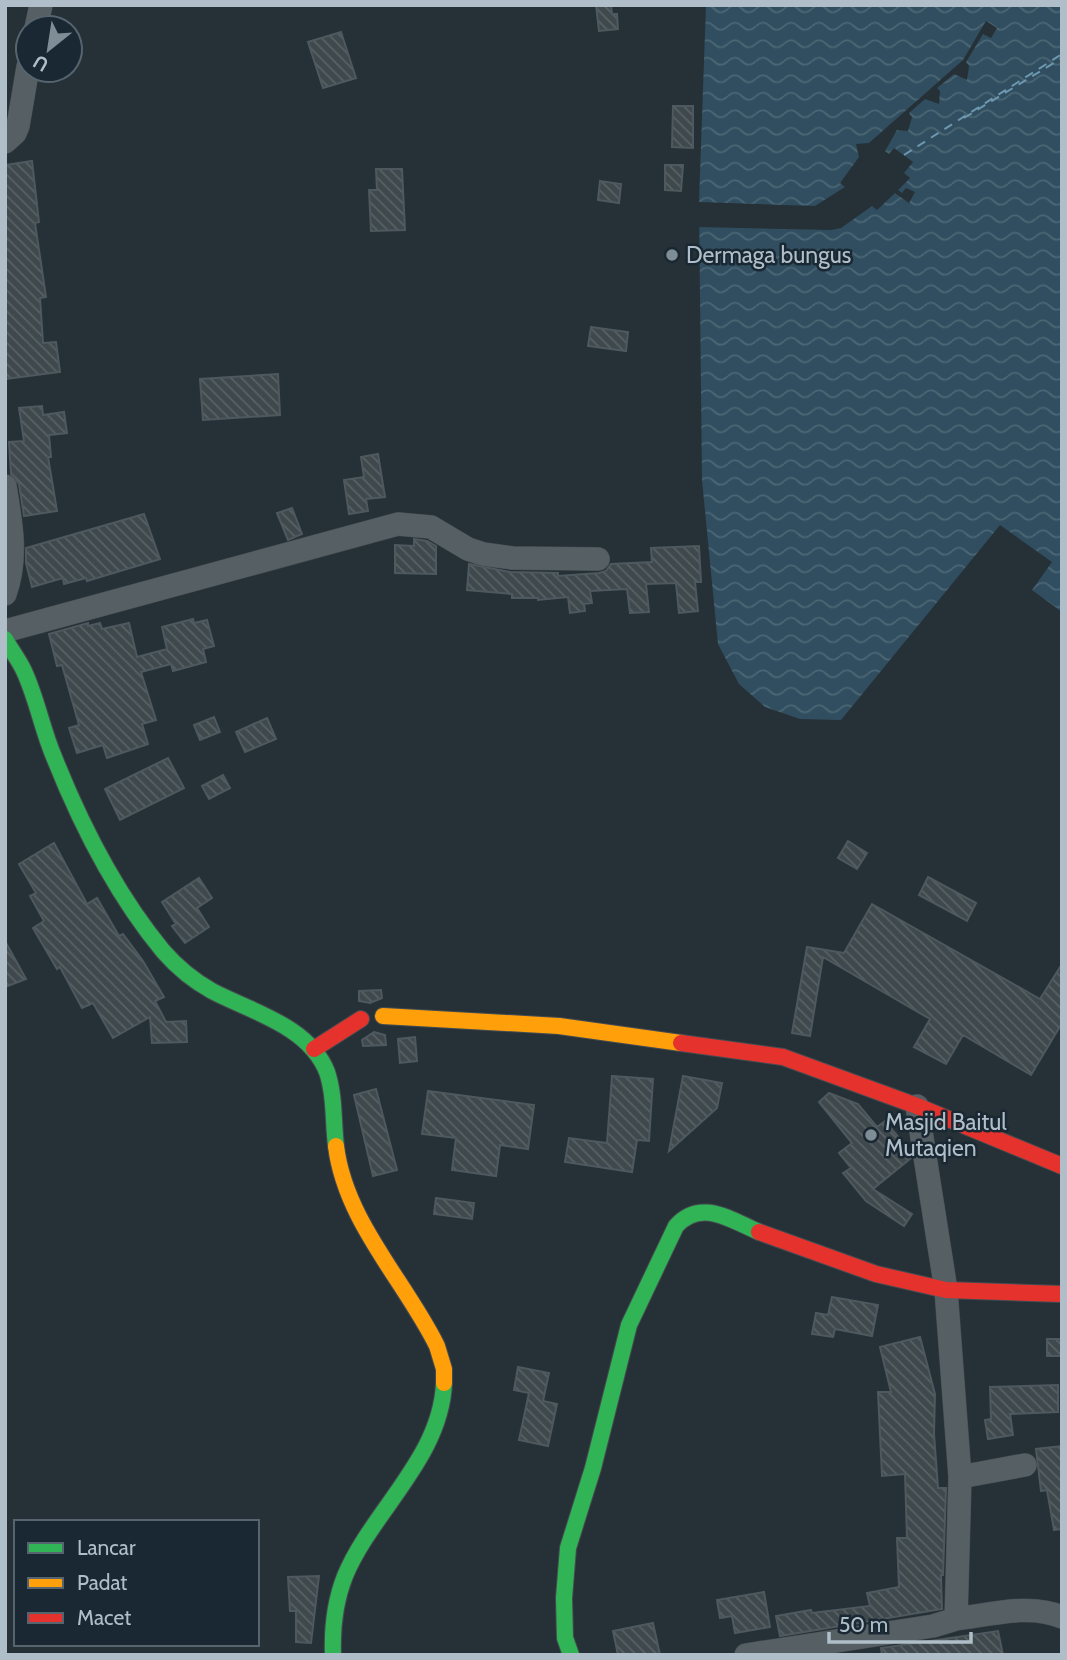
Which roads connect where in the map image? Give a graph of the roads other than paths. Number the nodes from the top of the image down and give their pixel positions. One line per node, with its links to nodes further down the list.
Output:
1 (25, 84): 2 (street)
2 (5, 142)
3 (5, 486): 5 (street)
4 (598, 559): 6 (street)
5 (5, 594)
6 (5, 631)
7 (5, 639): 10 (main road)
8 (383, 1016): 11 (main road)
9 (361, 1019): 10 (main road)
10 (314, 1049): 19 (main road)
11 (917, 1106): 12 (main road); 13 (street)
12 (1062, 1166)
13 (946, 1290): 14 (main road); 16 (street); 20 (main road)
14 (1062, 1294)
15 (1026, 1465): 16 (street)
16 (960, 1477): 18 (street)
17 (1062, 1617): 18 (street)
18 (956, 1619): 21 (street)
19 (333, 1655)
20 (571, 1655)
21 (746, 1655)

